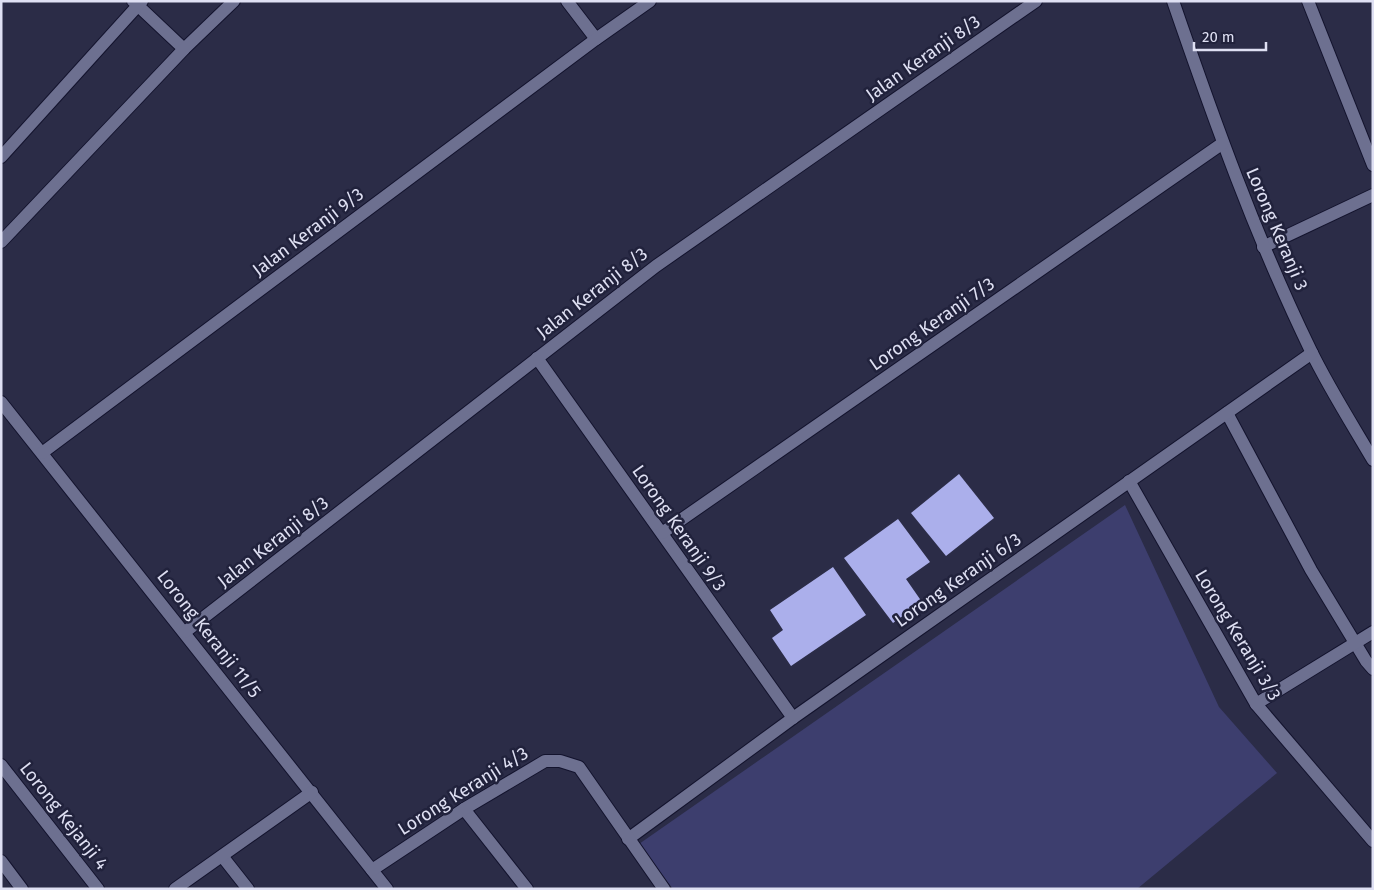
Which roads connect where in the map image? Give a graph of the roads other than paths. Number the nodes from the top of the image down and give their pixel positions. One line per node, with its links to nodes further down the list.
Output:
1 (234, 1): 9 (street)
2 (567, 1): 8 (street)
3 (650, 1): 8 (street, Jalan Keranji 9/3)
4 (1036, 1): 17 (street, Jalan Keranji 8/3)
5 (1172, 1): 10 (street, Lorong Keranji 3)
6 (1308, 1): 12 (street)
7 (137, 3): 9 (street); 11 (street)
8 (596, 39): 20 (street, Jalan Keranji 9/3)
9 (184, 49): 14 (street)
10 (1222, 143): 15 (street, Lorong Keranji 3); 23 (street, Lorong Keranji 7/3)
11 (1, 157)
12 (1373, 165)
13 (1373, 195): 15 (street)
14 (1, 242)
15 (1263, 247): 16 (street, Lorong Keranji 3)
16 (1312, 353): 19 (street, Lorong Keranji 6/3); 21 (street, Lorong Keranji 3)
17 (537, 358): 23 (street, Lorong Keranji 9/3); 24 (street, Jalan Keranji 8/3)
18 (1, 402): 20 (street, Lorong Keranji 11/5)
19 (1226, 413): 22 (street, Lorong Keranji 6/3); 26 (street)
20 (42, 453): 24 (street, Lorong Keranji 11/5)
21 (1373, 460)
22 (1129, 481): 28 (street, Lorong Keranji 3/3); 29 (street, Lorong Keranji 6/3)
23 (662, 534): 29 (street, Lorong Keranji 9/3)
24 (186, 632): 31 (street, Lorong Keranji 11/5)
25 (1373, 632): 26 (street)
26 (1355, 644): 27 (street); 28 (street)
27 (1373, 669)
28 (1256, 704): 34 (street, Lorong Keranji 3/3)
29 (793, 718): 33 (street, Lorong Keranji 6/3)
30 (1, 765): 39 (street, Lorong Kejanji 4)
31 (312, 792): 35 (street); 37 (street, Lorong Keranji 11/5)
32 (464, 809): 33 (street, Lorong Keranji 4/3); 37 (street, Lorong Keranji 4/3); 43 (street)
33 (628, 839): 44 (street, Lorong Keranji 4/3)
34 (1373, 841)
35 (222, 856): 40 (street); 41 (street)
36 (1, 861): 38 (street)
37 (372, 870): 42 (street, Lorong Keranji 11/5)
38 (22, 889)
39 (98, 889)
40 (176, 889)
41 (248, 889)
42 (387, 889)
43 (527, 889)
44 (664, 889)

